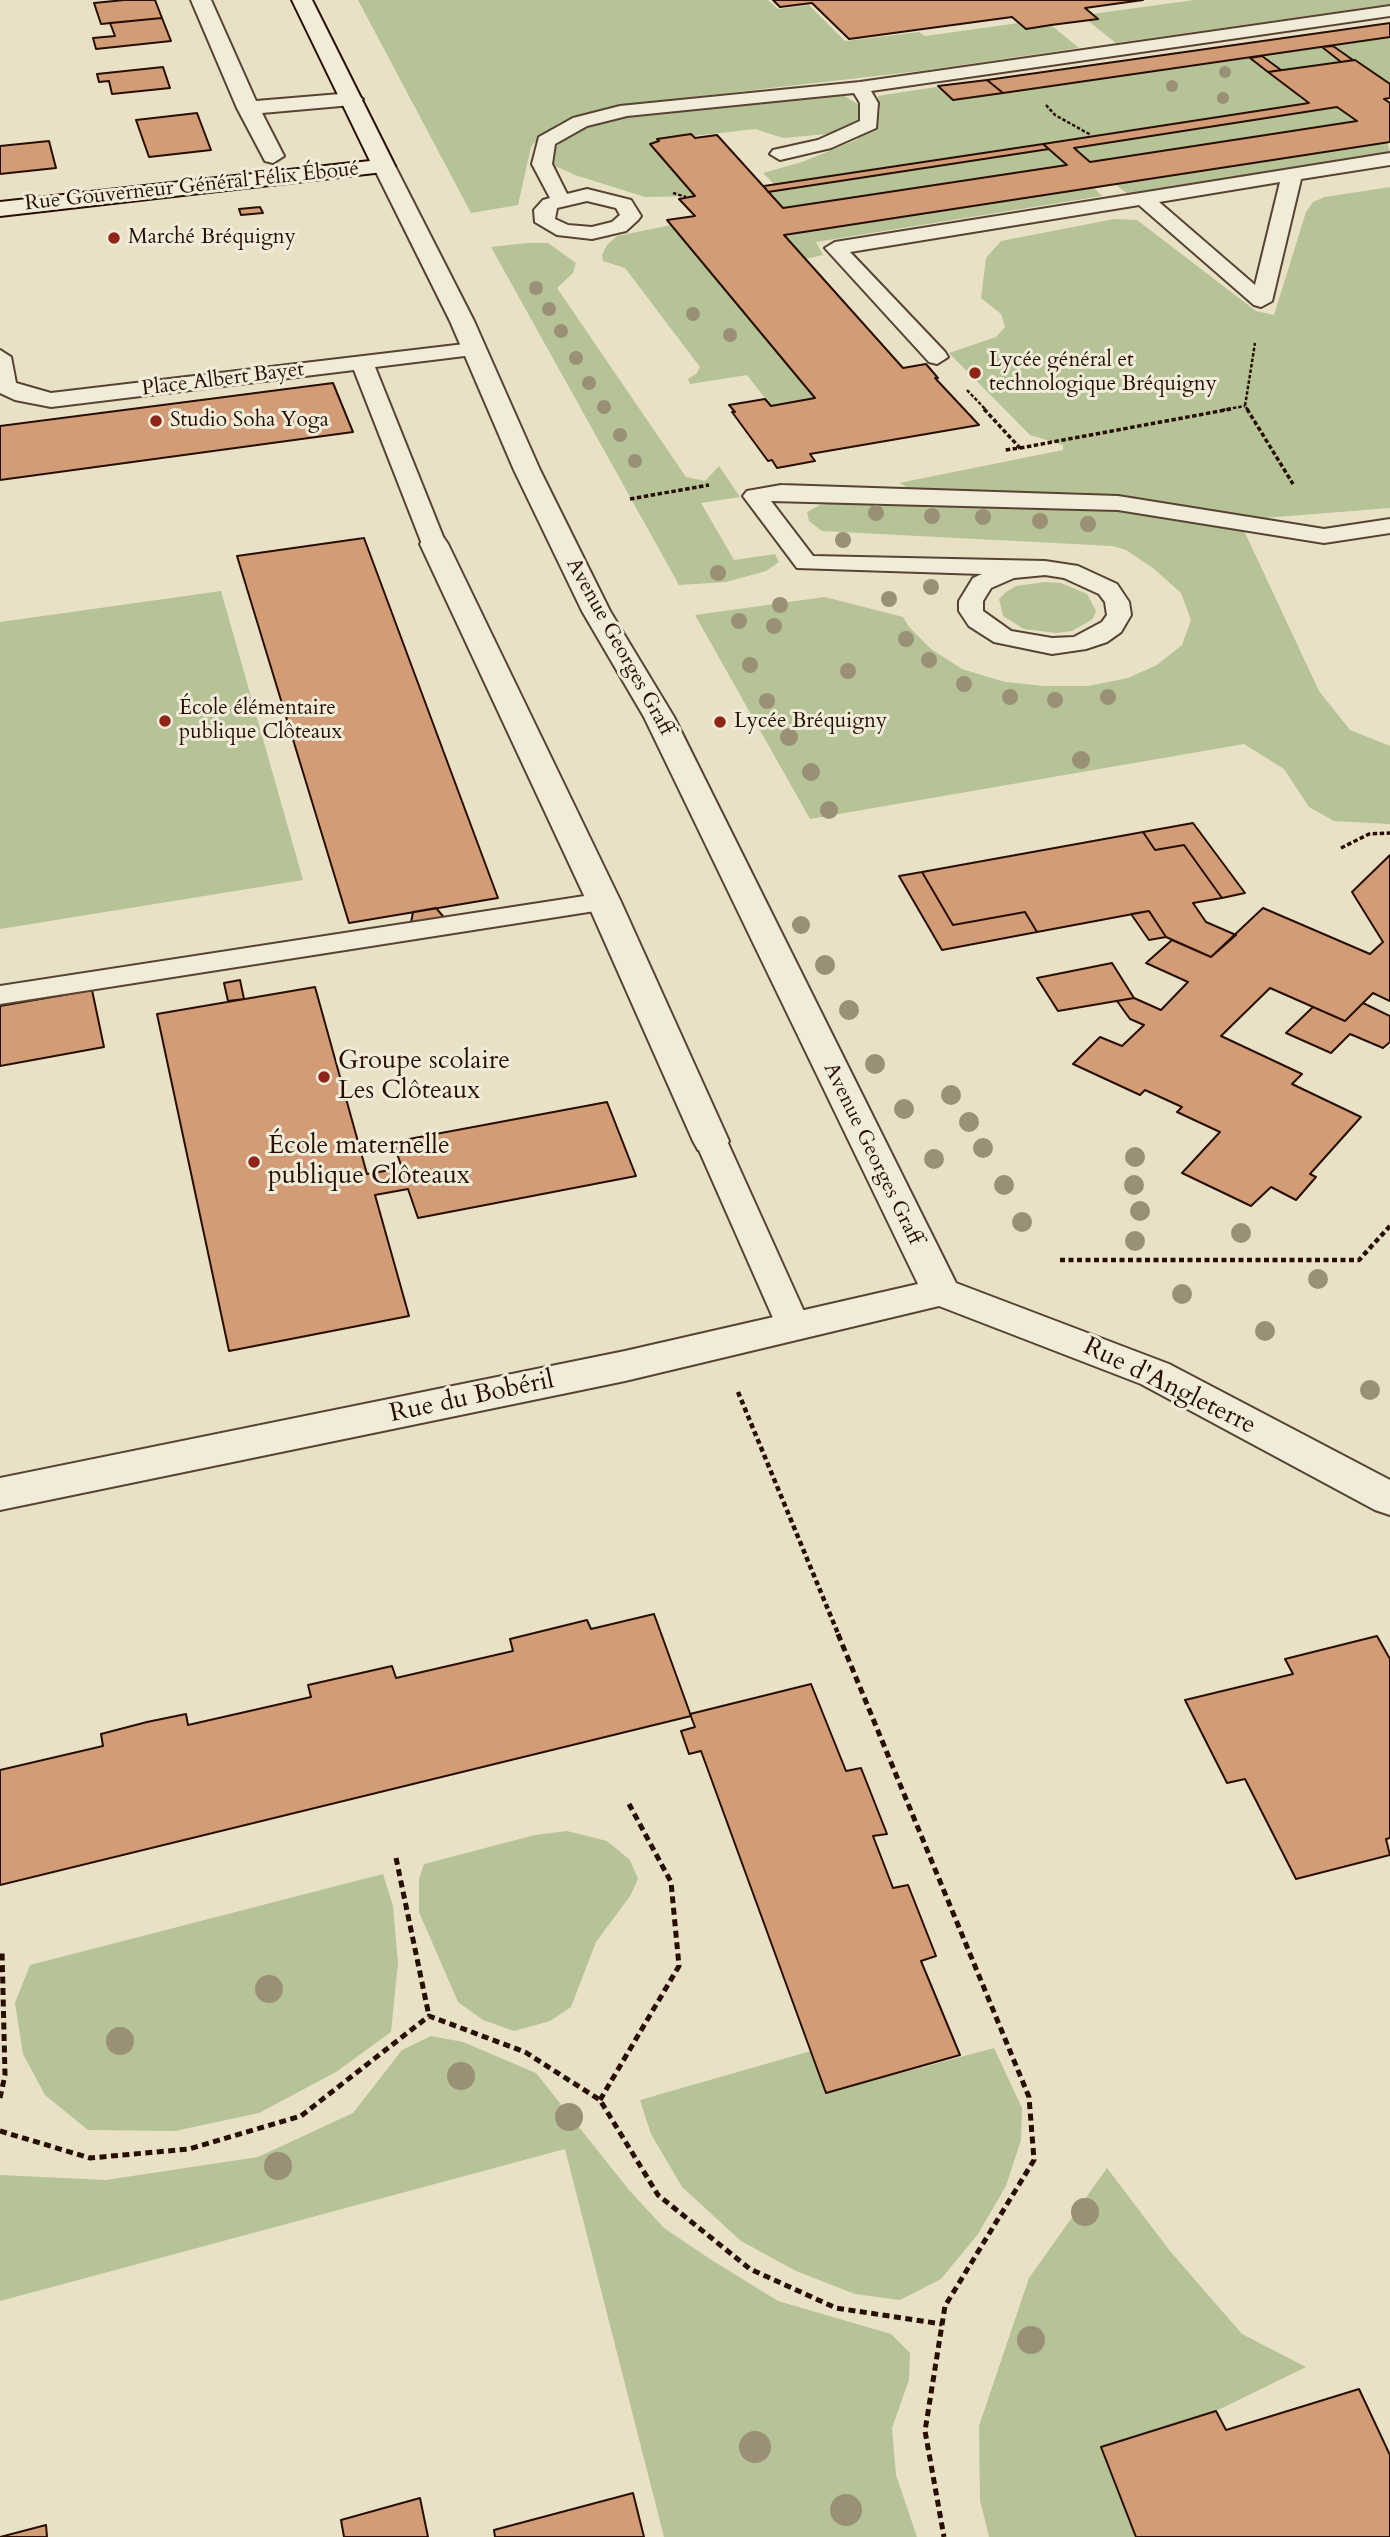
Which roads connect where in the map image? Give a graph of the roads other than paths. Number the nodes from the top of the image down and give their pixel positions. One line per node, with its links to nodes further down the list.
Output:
1 (201, 0): 6 (street)
2 (302, 0): 5 (street, Avenue Georges Graff)
3 (1390, 11): 4 (lane)
4 (860, 87): 7 (lane); 13 (lane)
5 (352, 99): 6 (street); 10 (street, Avenue Georges Graff)
6 (248, 108): 8 (street)
7 (780, 154)
8 (273, 156)
9 (1390, 159): 11 (lane)
10 (384, 166): 14 (street, Rue Gouverneur Général Félix Éboué); 15 (street, Avenue Georges Graff)
11 (1292, 175): 12 (lane); 12 (lane)
12 (1142, 198): 17 (lane)
13 (560, 200)
14 (0, 209)
15 (473, 349): 18 (lane, Place Albert Bayet); 25 (street, Avenue Georges Graff)
16 (0, 357): 18 (lane, Place Albert Bayet)
17 (937, 358)
18 (362, 363): 20 (lane)
19 (1390, 526): 21 (lane)
20 (434, 544): 22 (street)
21 (1045, 568): 21 (lane)
22 (604, 902): 23 (lane); 24 (street)
23 (0, 995)
24 (710, 1141): 26 (lane)
25 (941, 1292): 26 (street, Rue du Bobéril); 28 (street, Rue d'Angleterre)
26 (794, 1327): 27 (street, Rue du Bobéril)
27 (0, 1494)
28 (1390, 1499)

